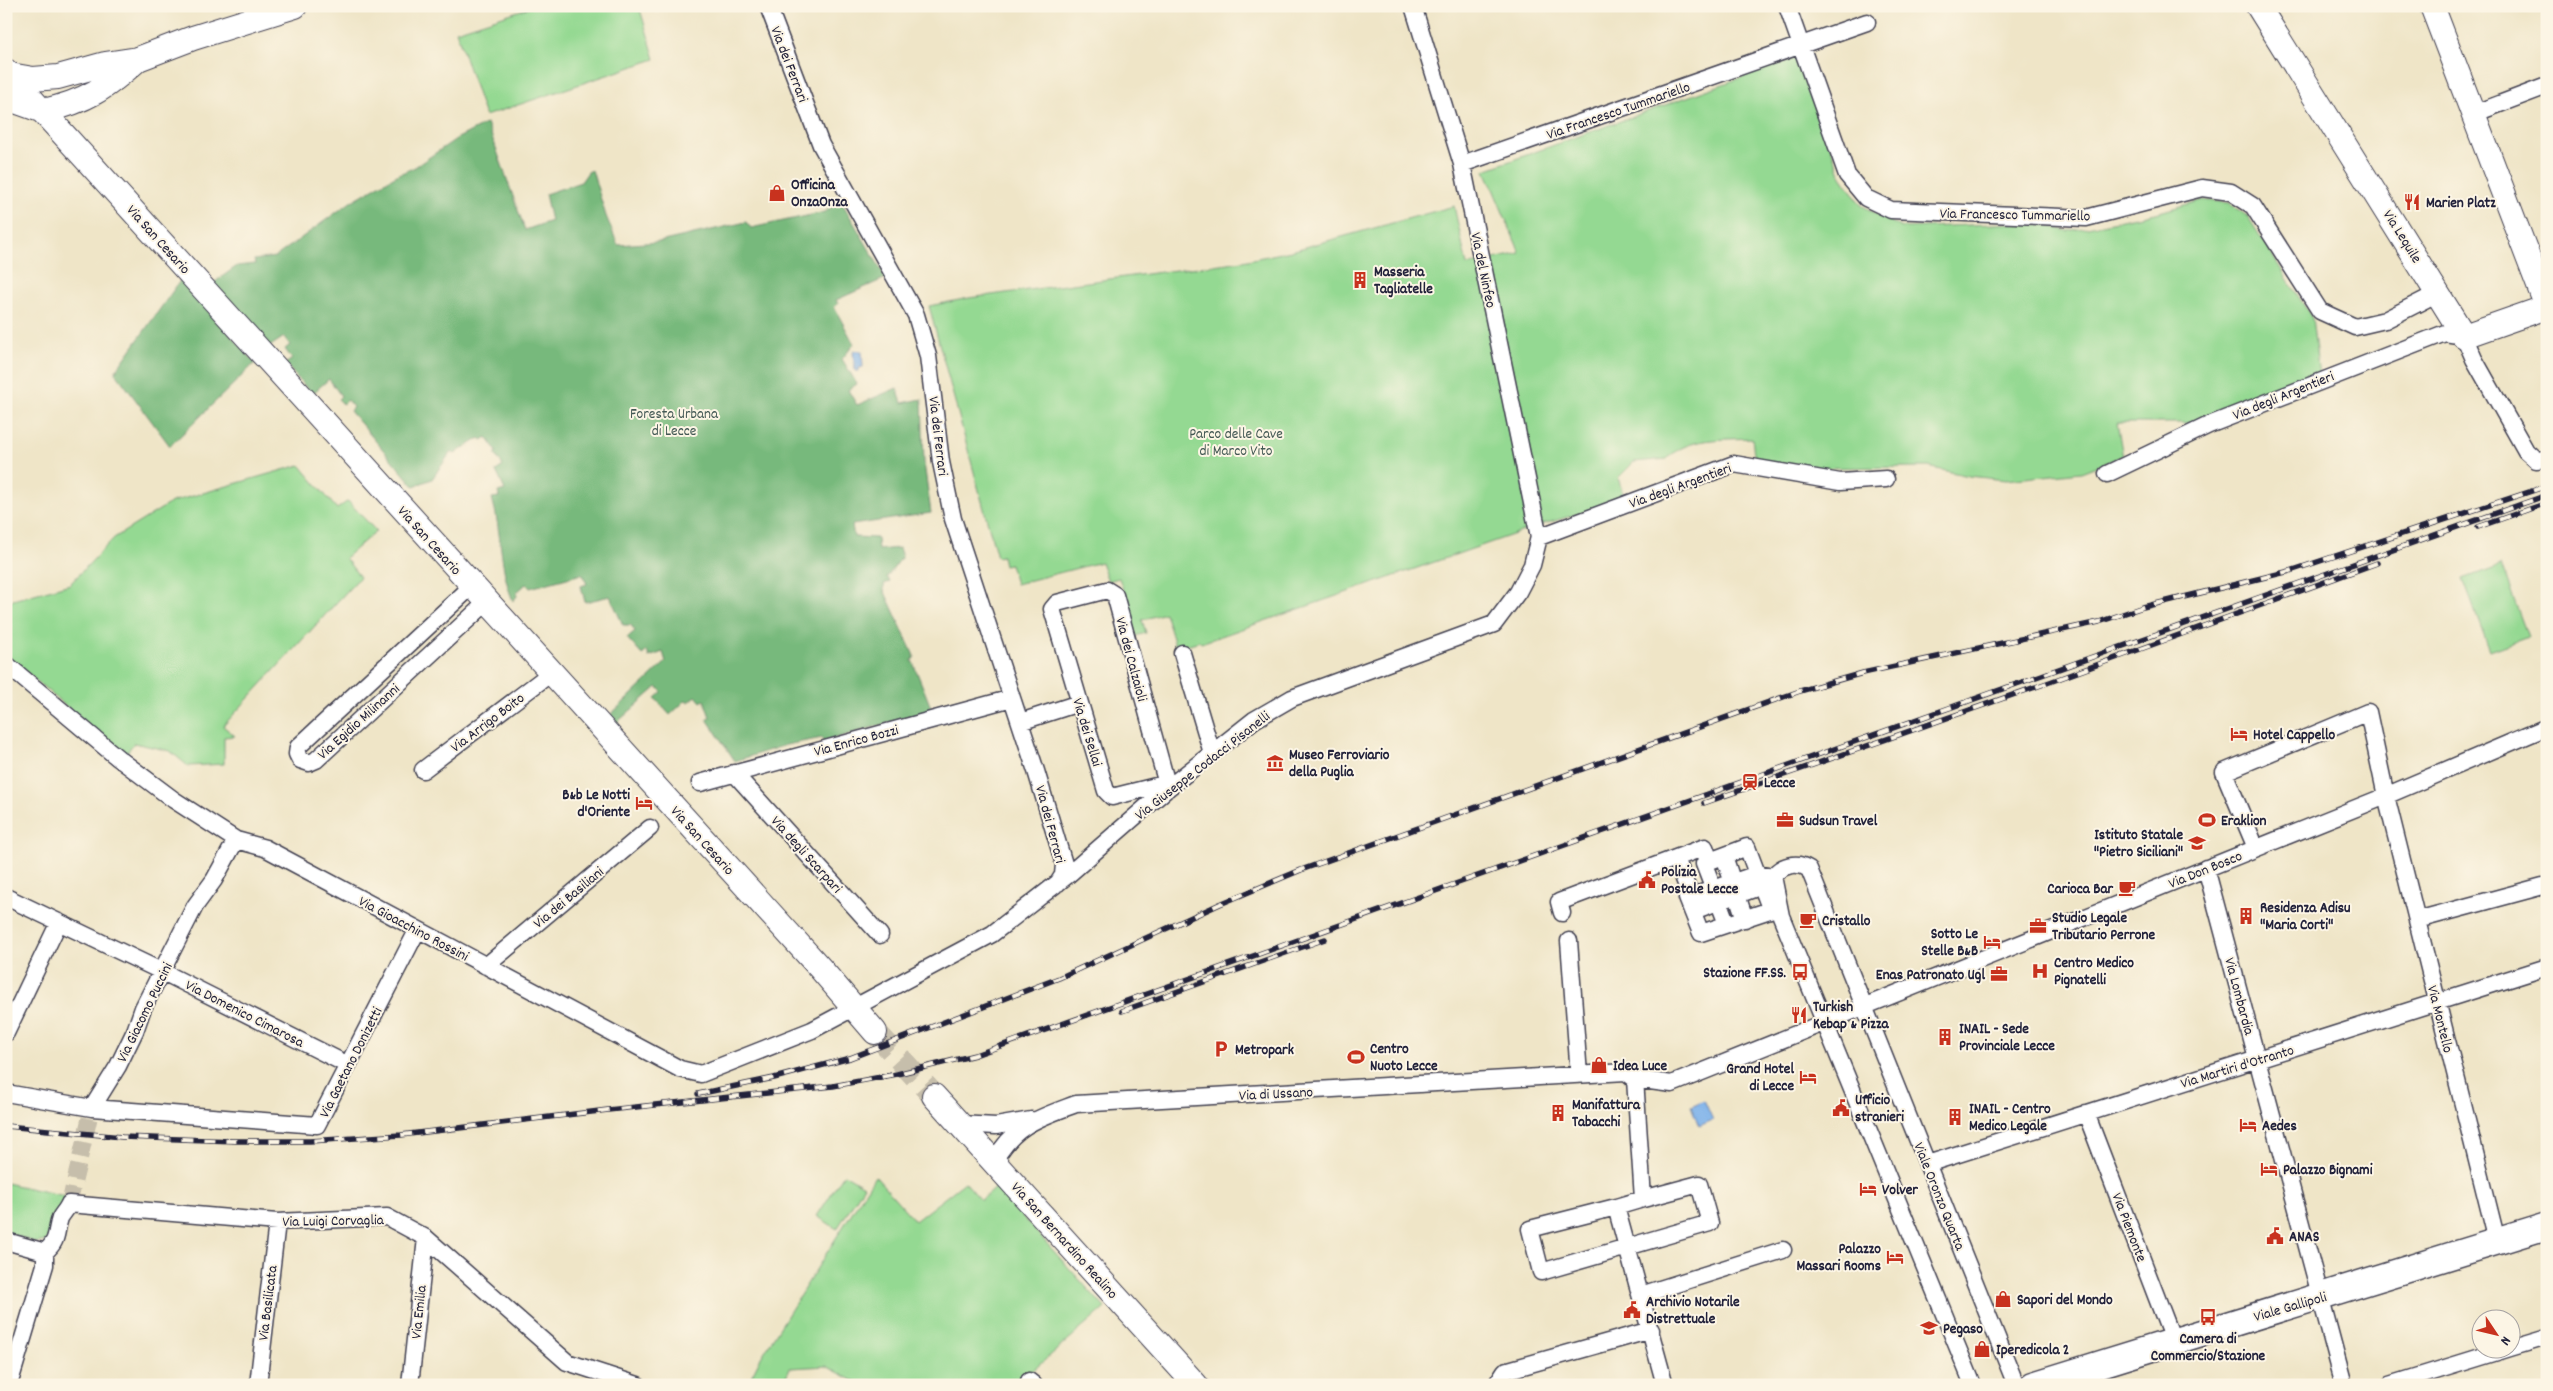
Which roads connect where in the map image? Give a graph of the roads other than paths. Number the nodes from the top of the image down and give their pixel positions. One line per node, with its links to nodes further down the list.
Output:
1 (295, 6): 9 (main road)
2 (768, 6): 30 (street, Via dei Ferrari)
3 (1413, 6): 16 (street, Via del Ninfeo)
4 (1787, 6): 8 (street)
5 (2258, 6): 18 (main road, Via Lequile)
6 (2432, 6): 15 (main road)
7 (1866, 22): 8 (street, Via Francesco Tummariello)
8 (1801, 46): 16 (street, Via Francesco Tummariello); 18 (street, Via Francesco Tummariello)
9 (138, 59): 11 (main road); 14 (main road)
10 (8, 73): 11 (main road); 14 (main road, Via San Cesario)
11 (58, 77): 14 (main road)
12 (2547, 86): 15 (street)
13 (6, 102): 14 (main road)
14 (44, 111): 25 (main road, Via San Cesario)
15 (2473, 114): 17 (main road)
16 (1462, 164): 24 (street, Via del Ninfeo)
17 (2542, 282): 19 (main road)
18 (2438, 293): 20 (main road, Via Lequile)
19 (2547, 307): 20 (main road)
20 (2464, 336): 21 (street, Via Lequile); 22 (street, Via degli Argentieri)
21 (2547, 459)
22 (2107, 474)
23 (1886, 479): 24 (street, Via degli Argentieri)
24 (1539, 537): 34 (street, Via Giuseppe Codacci Pisanelli)
25 (479, 594): 25 (street, Via Egidio Milinanni); 29 (main road, Via San Cesario)
26 (1052, 609): 31 (street, Via dei Sellai); 38 (street, Via dei Calzaioli)
27 (1182, 653): 34 (street)
28 (6, 664): 41 (street, Via Gioacchino Rossini)
29 (551, 674): 35 (street, Via Arrigo Boito); 67 (main road, Via San Cesario)
30 (1012, 698): 32 (street, Via dei Ferrari); 36 (street, Via Enrico Bozzi)
31 (1079, 703): 32 (street); 38 (street, Via dei Sellai)
32 (1020, 722): 47 (street, Via dei Ferrari)
33 (2547, 727): 39 (street, Via Don Bosco)
34 (1212, 753): 38 (street, Via Giuseppe Codacci Pisanelli)
35 (423, 770)
36 (734, 773): 37 (street, Via Enrico Bozzi); 60 (street, Via degli Scarpari)
37 (700, 783)
38 (1168, 788): 47 (street, Via Giuseppe Codacci Pisanelli)
39 (2386, 796): 42 (street, Via Don Bosco); 42 (street, Via Montello); 56 (street, Via Montello)
40 (650, 828): 62 (street, Via dei Basiliani)
41 (236, 840): 59 (street, Via Gioacchino Rossini); 64 (street, Via Giacomo Puccini)
42 (2256, 848): 45 (street, Via Don Bosco)
43 (1713, 860): 44 (street); 46 (street); 49 (street); 50 (street)
44 (1679, 865): 52 (street); 54 (street)
45 (2206, 868): 66 (street, Via Don Bosco); 71 (street, Via Lombardia)
46 (1764, 879): 49 (street, Viale Oronzo Quarta); 53 (street); 66 (street, Viale Oronzo Quarta)
47 (1058, 883): 67 (street, Via Giuseppe Codacci Pisanelli)
48 (2543, 886): 56 (street)
49 (1735, 889): 50 (street, Viale Oronzo Quarta); 55 (street)
50 (1716, 895): 52 (street, Viale Oronzo Quarta); 58 (street)
51 (6, 897): 57 (street, Via Domenico Cimarosa)
52 (1692, 904): 58 (street)
53 (1777, 911): 55 (street); 68 (street)
54 (1562, 913)
55 (1745, 918): 58 (street)
56 (2416, 920): 65 (street, Via Montello)
57 (59, 922): 64 (street, Via Domenico Cimarosa); 70 (street)
58 (1727, 924)
59 (417, 931): 62 (street, Via Gioacchino Rossini); 72 (street, Via Gaetano Donizetti)
60 (880, 935)
61 (1569, 942): 73 (street)
62 (486, 966): 67 (street, Via Gioacchino Rossini)
63 (2547, 967): 65 (street, Via Martiri d'Otranto)
64 (163, 972): 72 (street, Via Domenico Cimarosa); 77 (street, Via Giacomo Puccini)
65 (2437, 1001): 71 (street, Via Martiri d'Otranto); 89 (street, Via Montello)
66 (1863, 1008): 68 (street); 82 (street, Viale Oronzo Quarta)
67 (855, 1009): 69 (main road)
68 (1824, 1023): 74 (street, Via di Ussano); 107 (street)
69 (875, 1032)
70 (6, 1033)
71 (2256, 1061): 78 (street, Via Martiri d'Otranto); 94 (street, Via Lombardia)
72 (348, 1066): 77 (street, Via Gaetano Donizetti)
73 (1579, 1075): 74 (street, Via di Ussano); 79 (street, Via di Ussano)
74 (1635, 1079): 83 (street)
75 (6, 1093): 77 (street)
76 (934, 1096): 80 (main road, Via San Bernardino Realino)
77 (92, 1108)
78 (2086, 1113): 82 (street, Via Martiri d'Otranto); 97 (street, Via Piemonte)
79 (1033, 1120): 80 (street); 81 (street, Via di Ussano)
80 (959, 1124): 81 (main road, Via San Bernardino Realino)
81 (994, 1161): 104 (main road, Via San Bernardino Realino)
82 (1927, 1164): 108 (street, Viale Oronzo Quarta)
83 (1643, 1199): 84 (street); 90 (street)
84 (1616, 1207): 90 (street); 90 (street)
85 (277, 1222): 87 (street, Via Luigi Corvaglia); 92 (street, Via Luigi Corvaglia); 102 (street, Via Basilicata)
86 (2547, 1226): 89 (main road, Viale Gallipoli)
87 (426, 1238): 100 (street, Via Luigi Corvaglia); 103 (street, Via Emilia)
88 (6, 1241): 92 (street)
89 (2497, 1241): 94 (main road, Viale Gallipoli)
90 (1628, 1248): 93 (street)
91 (1783, 1250): 93 (street)
92 (45, 1252): 101 (street)
93 (1641, 1295): 95 (street)
94 (2320, 1298): 97 (main road, Viale Gallipoli); 110 (street, Via Lombardia)
95 (1651, 1330): 105 (street); 106 (street)
96 (2547, 1337): 98 (street)
97 (2173, 1340): 109 (main road, Viale Gallipoli)
98 (2520, 1345)
99 (2478, 1358): 111 (street)
100 (631, 1384)
101 (9, 1385)
102 (258, 1385)
103 (410, 1385)
104 (1196, 1385)
105 (1496, 1385)
106 (1666, 1385)
107 (1974, 1385)
108 (2016, 1385)
109 (2033, 1385)
110 (2344, 1385)
111 (2390, 1385)

